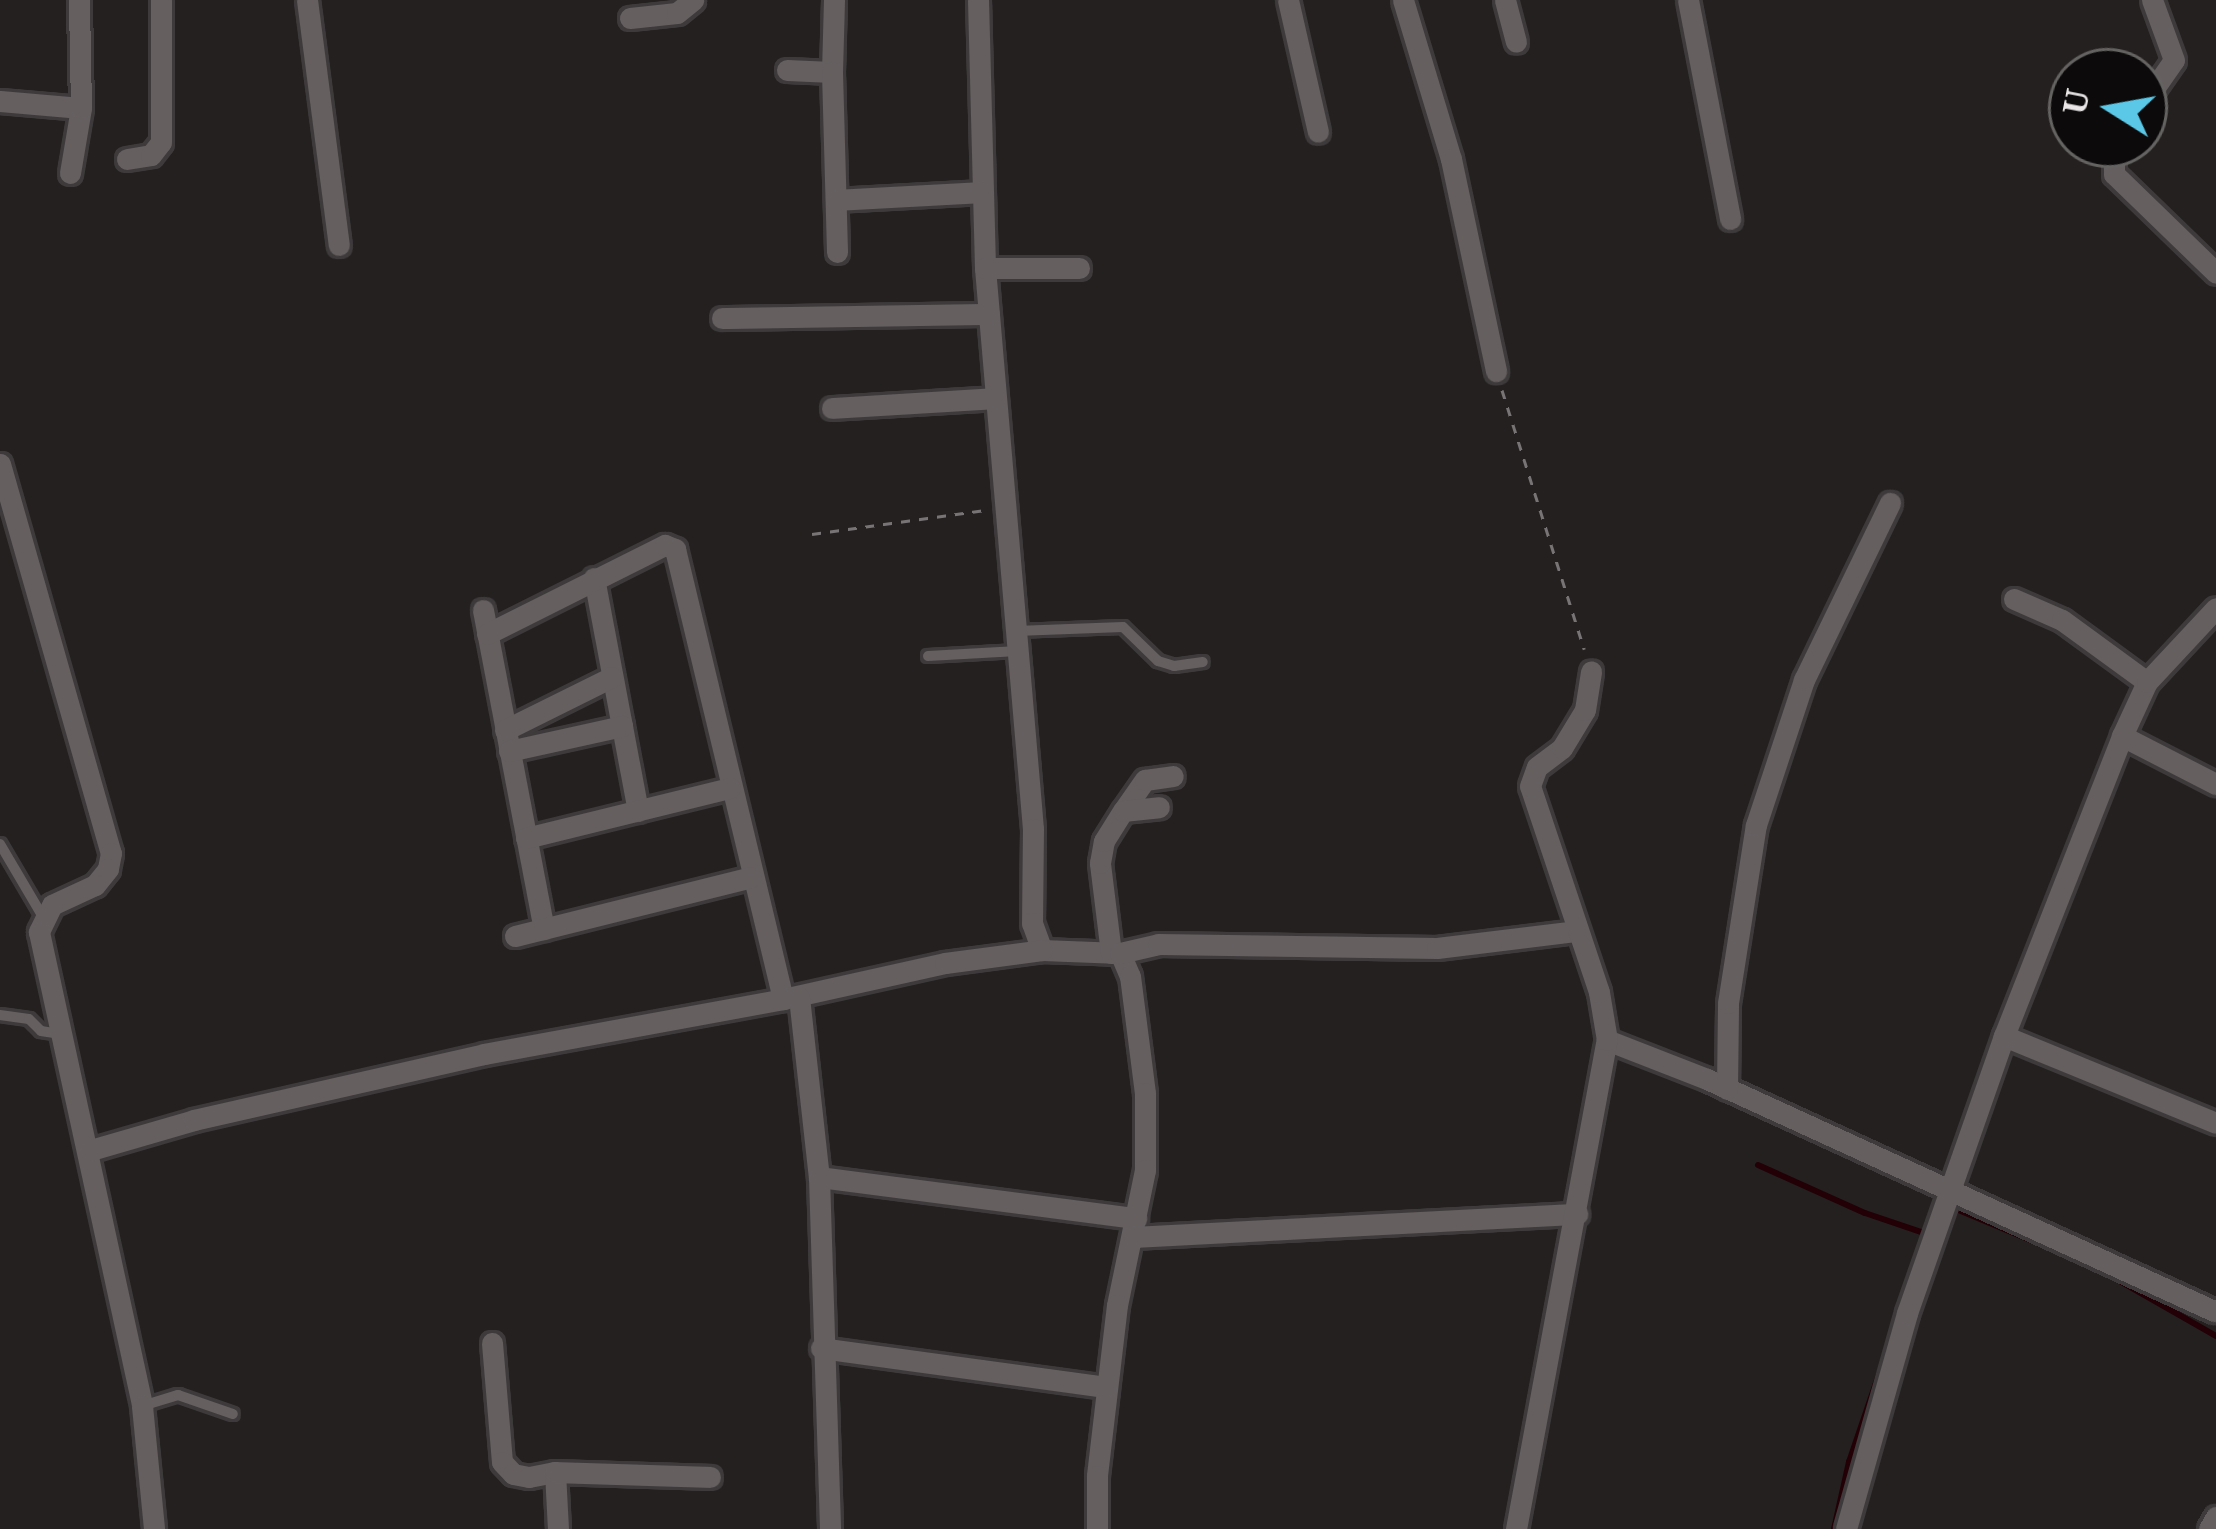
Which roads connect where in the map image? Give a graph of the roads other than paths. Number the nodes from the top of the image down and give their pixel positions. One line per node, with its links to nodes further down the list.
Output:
1 (79, 0): 18 (street)
2 (161, 0): 20 (street)
3 (308, 0): 26 (street)
4 (693, 0): 12 (street)
5 (834, 0): 16 (street)
6 (978, 0): 23 (street)
7 (1288, 0): 19 (street)
8 (1403, 0): 33 (street)
9 (1505, 0): 13 (street)
10 (1688, 0): 25 (street)
11 (2152, 0): 14 (street)
12 (630, 18)
13 (1516, 42)
14 (2168, 69)
15 (787, 70): 16 (street)
16 (832, 72): 24 (street)
17 (0, 101): 18 (street)
18 (81, 108): 22 (street)
19 (1318, 132)
20 (127, 159)
21 (2114, 168): 30 (street)
22 (70, 173)
23 (982, 192): 24 (street); 28 (street)
24 (836, 200): 27 (street)
25 (1730, 219)
26 (339, 244)
27 (837, 252)
28 (985, 268): 29 (street); 31 (street)
29 (1079, 268)
30 (2216, 273)
31 (989, 314): 32 (street); 34 (street)
32 (722, 318)
33 (1496, 371)
34 (995, 398): 35 (street); 43 (street)
35 (832, 408)
36 (0, 464): 61 (street)
37 (1890, 503): 72 (street)
38 (594, 578): 42 (street); 47 (street); 54 (street)
39 (2014, 599): 48 (street)
40 (2216, 608): 48 (street)
41 (483, 610): 42 (street)
42 (487, 634): 51 (street)
43 (1017, 641): 44 (lane); 45 (lane); 65 (street)
44 (928, 656)
45 (1203, 662)
46 (1591, 671): 63 (street)
47 (612, 676): 49 (street); 51 (street)
48 (2147, 682): 50 (street)
49 (622, 726): 51 (street); 56 (street)
50 (2122, 736): 53 (street); 70 (street)
51 (507, 741): 58 (street)
52 (1173, 776): 57 (street)
53 (2216, 784)
54 (730, 788): 56 (street); 60 (street)
55 (1159, 807): 57 (street)
56 (638, 811): 58 (street)
57 (1123, 811): 66 (street)
58 (526, 838): 62 (street)
59 (0, 844): 61 (lane)
60 (752, 877): 62 (street); 67 (street)
61 (43, 917): 69 (street)
62 (544, 929): 64 (street)
63 (1575, 931): 66 (street); 71 (street)
64 (514, 936)
65 (1042, 950): 66 (street); 67 (street)
66 (1115, 953): 78 (street)
67 (791, 998): 74 (street); 75 (street)
68 (0, 1016): 69 (lane)
69 (64, 1034): 74 (street)
70 (2004, 1036): 73 (street); 76 (street)
71 (1607, 1040): 72 (street); 77 (street)
72 (1727, 1090): 76 (street)
73 (2216, 1123)
74 (91, 1150): 83 (street)
75 (819, 1177): 78 (street); 81 (street)
76 (1952, 1194): 79 (street); 93 (street)
77 (1577, 1214): 78 (street); 92 (street)
78 (1135, 1227): 82 (street)
79 (2214, 1311)
80 (492, 1343): 85 (street)
81 (821, 1348): 82 (street); 90 (street)
82 (1106, 1387): 91 (street)
83 (142, 1406): 84 (lane); 88 (street)
84 (233, 1414)
85 (555, 1472): 86 (street); 89 (street)
86 (710, 1478)
87 (2216, 1517): 94 (street)
88 (154, 1529)
89 (559, 1529)
90 (830, 1529)
91 (1097, 1529)
92 (1516, 1529)
93 (1846, 1529)
94 (2209, 1529)

